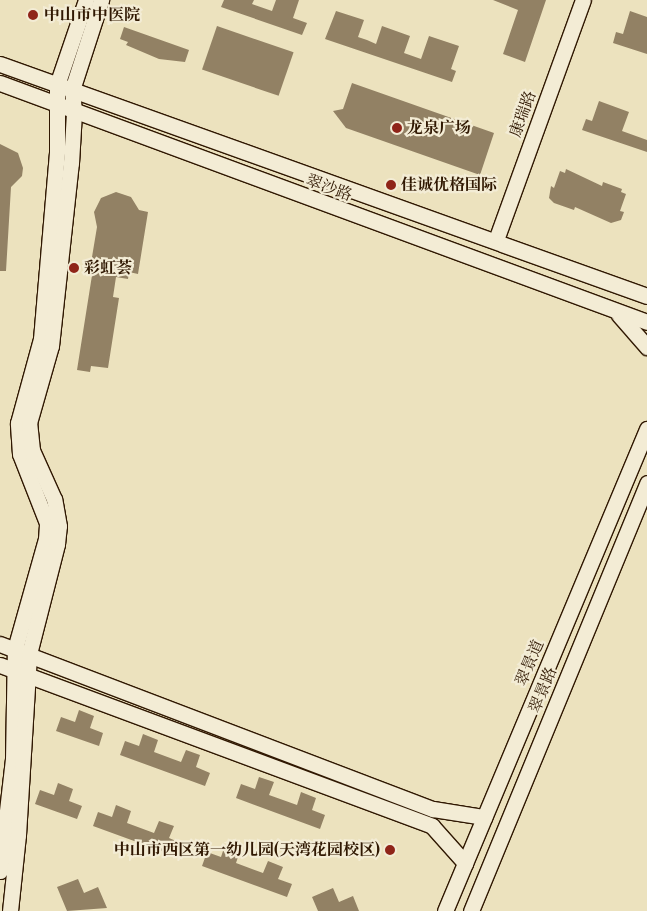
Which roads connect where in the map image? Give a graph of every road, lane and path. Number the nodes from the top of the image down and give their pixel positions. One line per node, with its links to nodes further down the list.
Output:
1 (86, 0): 6 (street)
2 (101, 0): 6 (street)
3 (583, 0): 9 (street, 康瑞路)
4 (0, 64): 6 (street, 翠沙路)
5 (0, 83): 7 (street, 翠沙路)
6 (64, 88): 7 (street); 8 (street); 9 (street, 翠沙路)
7 (57, 106): 8 (street, 翠沙路); 11 (street)
8 (74, 112): 11 (street); 12 (street, 翠沙路)
9 (496, 240): 10 (street, 翠沙路)
10 (574, 270): 12 (street); 13 (street, 翠沙路)
11 (53, 271): 20 (street)
12 (564, 294): 14 (street, 翠沙路)
13 (647, 294)
14 (614, 311): 15 (street, 翠沙路); 16 (street)
15 (647, 322)
16 (647, 347)
17 (647, 429): 22 (street, 翠景道)
18 (647, 483): 27 (street, 翠景路)
19 (0, 644): 20 (street)
20 (22, 651): 21 (street); 22 (street)
21 (14, 670): 23 (street); 24 (street); 25 (street)
22 (484, 817): 23 (street, 翠景道)
23 (465, 863): 26 (street, 翠景道)
24 (0, 871)
25 (10, 911)
26 (445, 911)
27 (471, 911)

